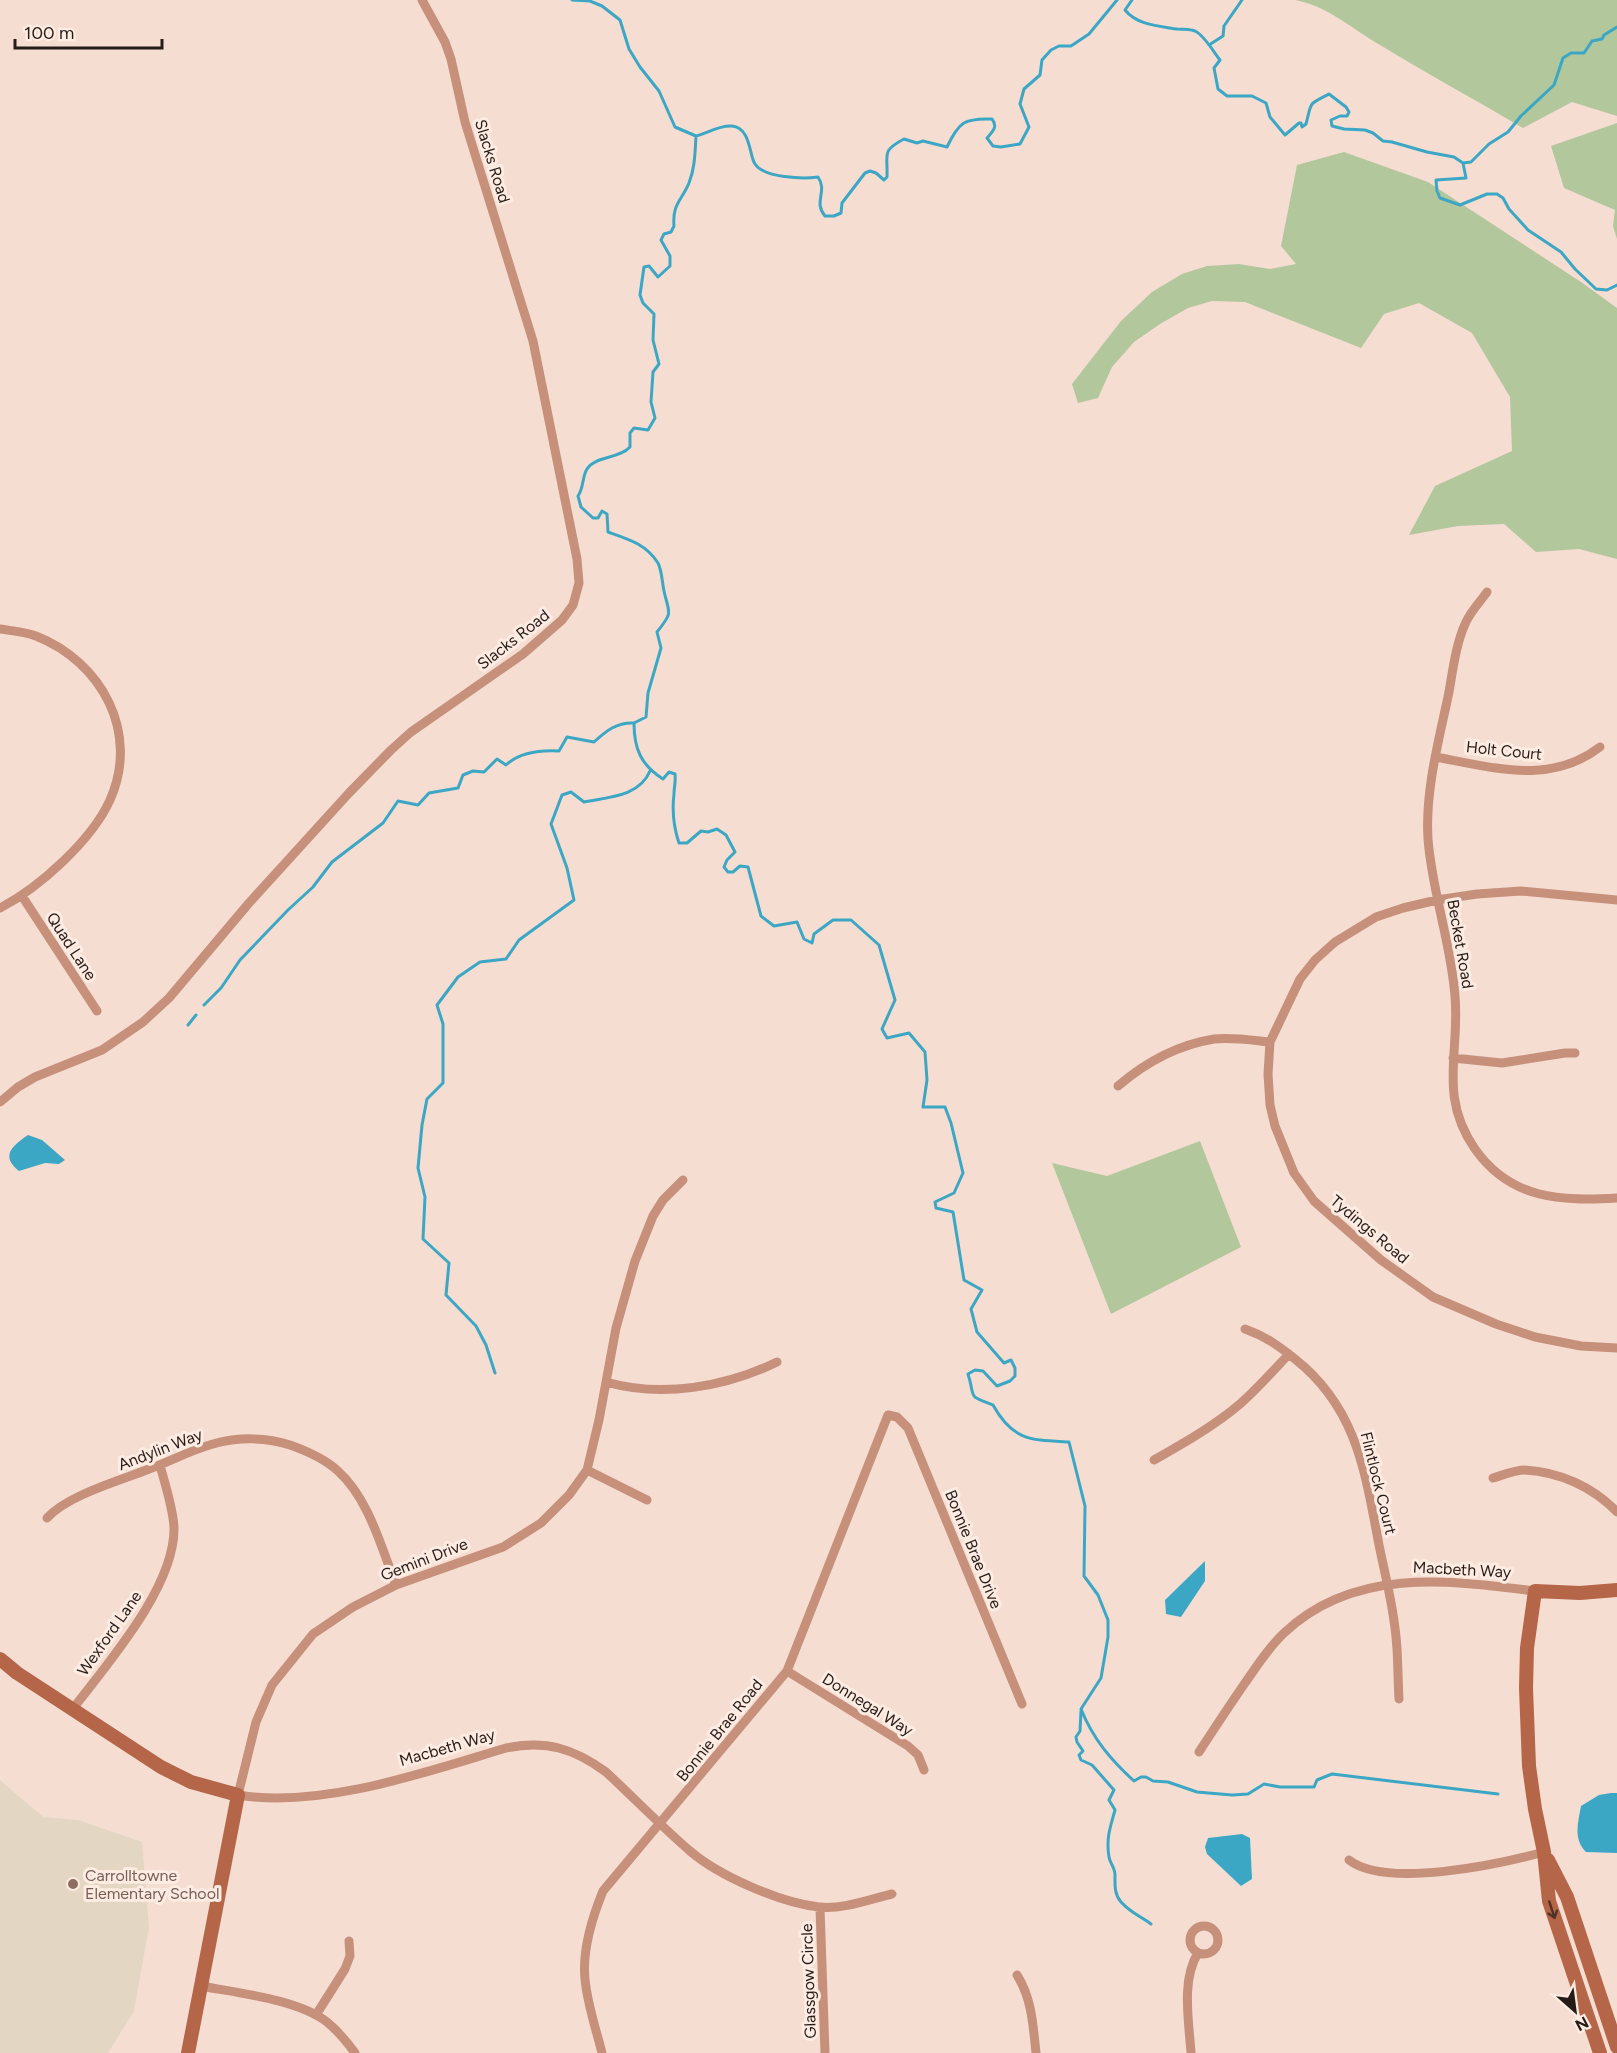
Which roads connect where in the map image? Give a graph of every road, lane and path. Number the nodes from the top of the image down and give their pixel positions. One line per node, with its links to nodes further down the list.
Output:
1 (422, 0): 15 (street, Slacks Road)
2 (1487, 592): 5 (street, Becket Road)
3 (0, 629): 6 (street)
4 (1600, 747): 5 (street, Holt Court)
5 (1436, 757): 7 (street, Becket Road)
6 (22, 896): 9 (street); 10 (street, Quad Lane)
7 (1437, 900): 8 (street, Tydings Road); 11 (street, Tydings Road); 13 (street, Becket Road)
8 (1617, 900)
9 (0, 908)
10 (97, 1011)
11 (1270, 1042): 14 (street); 19 (street, Tydings Road)
12 (1575, 1053): 13 (street)
13 (1453, 1058): 17 (street, Becket Road)
14 (1118, 1086)
15 (0, 1102)
16 (683, 1180): 22 (street, Gemini Drive)
17 (1617, 1198)
18 (1245, 1329): 20 (street, Flintlock Court)
19 (1617, 1348)
20 (1289, 1354): 24 (street); 31 (street, Flintlock Court)
21 (777, 1362): 22 (street)
22 (606, 1382): 26 (street, Gemini Drive)
23 (888, 1415): 36 (street, Bonnie Brae Road); 38 (street, Bonnie Brae Drive)
24 (1154, 1460)
25 (160, 1465): 30 (street, Andylin Way); 32 (street, Andylin Way); 39 (street, Wexford Lane)
26 (587, 1470): 28 (street); 32 (street, Gemini Drive)
27 (1493, 1478): 29 (street)
28 (647, 1500)
29 (1617, 1512)
30 (47, 1518)
31 (1388, 1584): 34 (street, Macbeth Way); 37 (street, Flintlock Court); 40 (street, Macbeth Way)
32 (396, 1585): 42 (street, Gemini Drive)
33 (1617, 1590): 34 (street, Macbeth Way)
34 (1535, 1591): 44 (street)
35 (0, 1659): 39 (street, Macbeth Way)
36 (787, 1671): 41 (street, Donnegal Way); 43 (street, Bonnie Brae Road)
37 (1399, 1699)
38 (1022, 1704)
39 (72, 1710): 42 (street, Macbeth Way)
40 (1199, 1752)
41 (924, 1770)
42 (238, 1795): 43 (street, Macbeth Way); 51 (street, Gemini Drive)
43 (661, 1824): 47 (street, Macbeth Way); 56 (street, Bonnie Brae Road)
44 (1544, 1852): 45 (street); 53 (street); 60 (street, one-way to 60)
45 (1349, 1860)
46 (892, 1894): 47 (street, Macbeth Way)
47 (820, 1908): 57 (street, Glassgow Circle)
48 (349, 1941): 52 (street)
49 (1198, 1953): 59 (street)
50 (1017, 1975): 58 (street)
51 (201, 1986): 52 (street); 54 (street, Gemini Drive)
52 (316, 2015): 55 (street)
53 (1617, 2047)
54 (188, 2053)
55 (356, 2053)
56 (602, 2053)
57 (825, 2053)
58 (1036, 2053)
59 (1191, 2053)
60 (1600, 2053)

